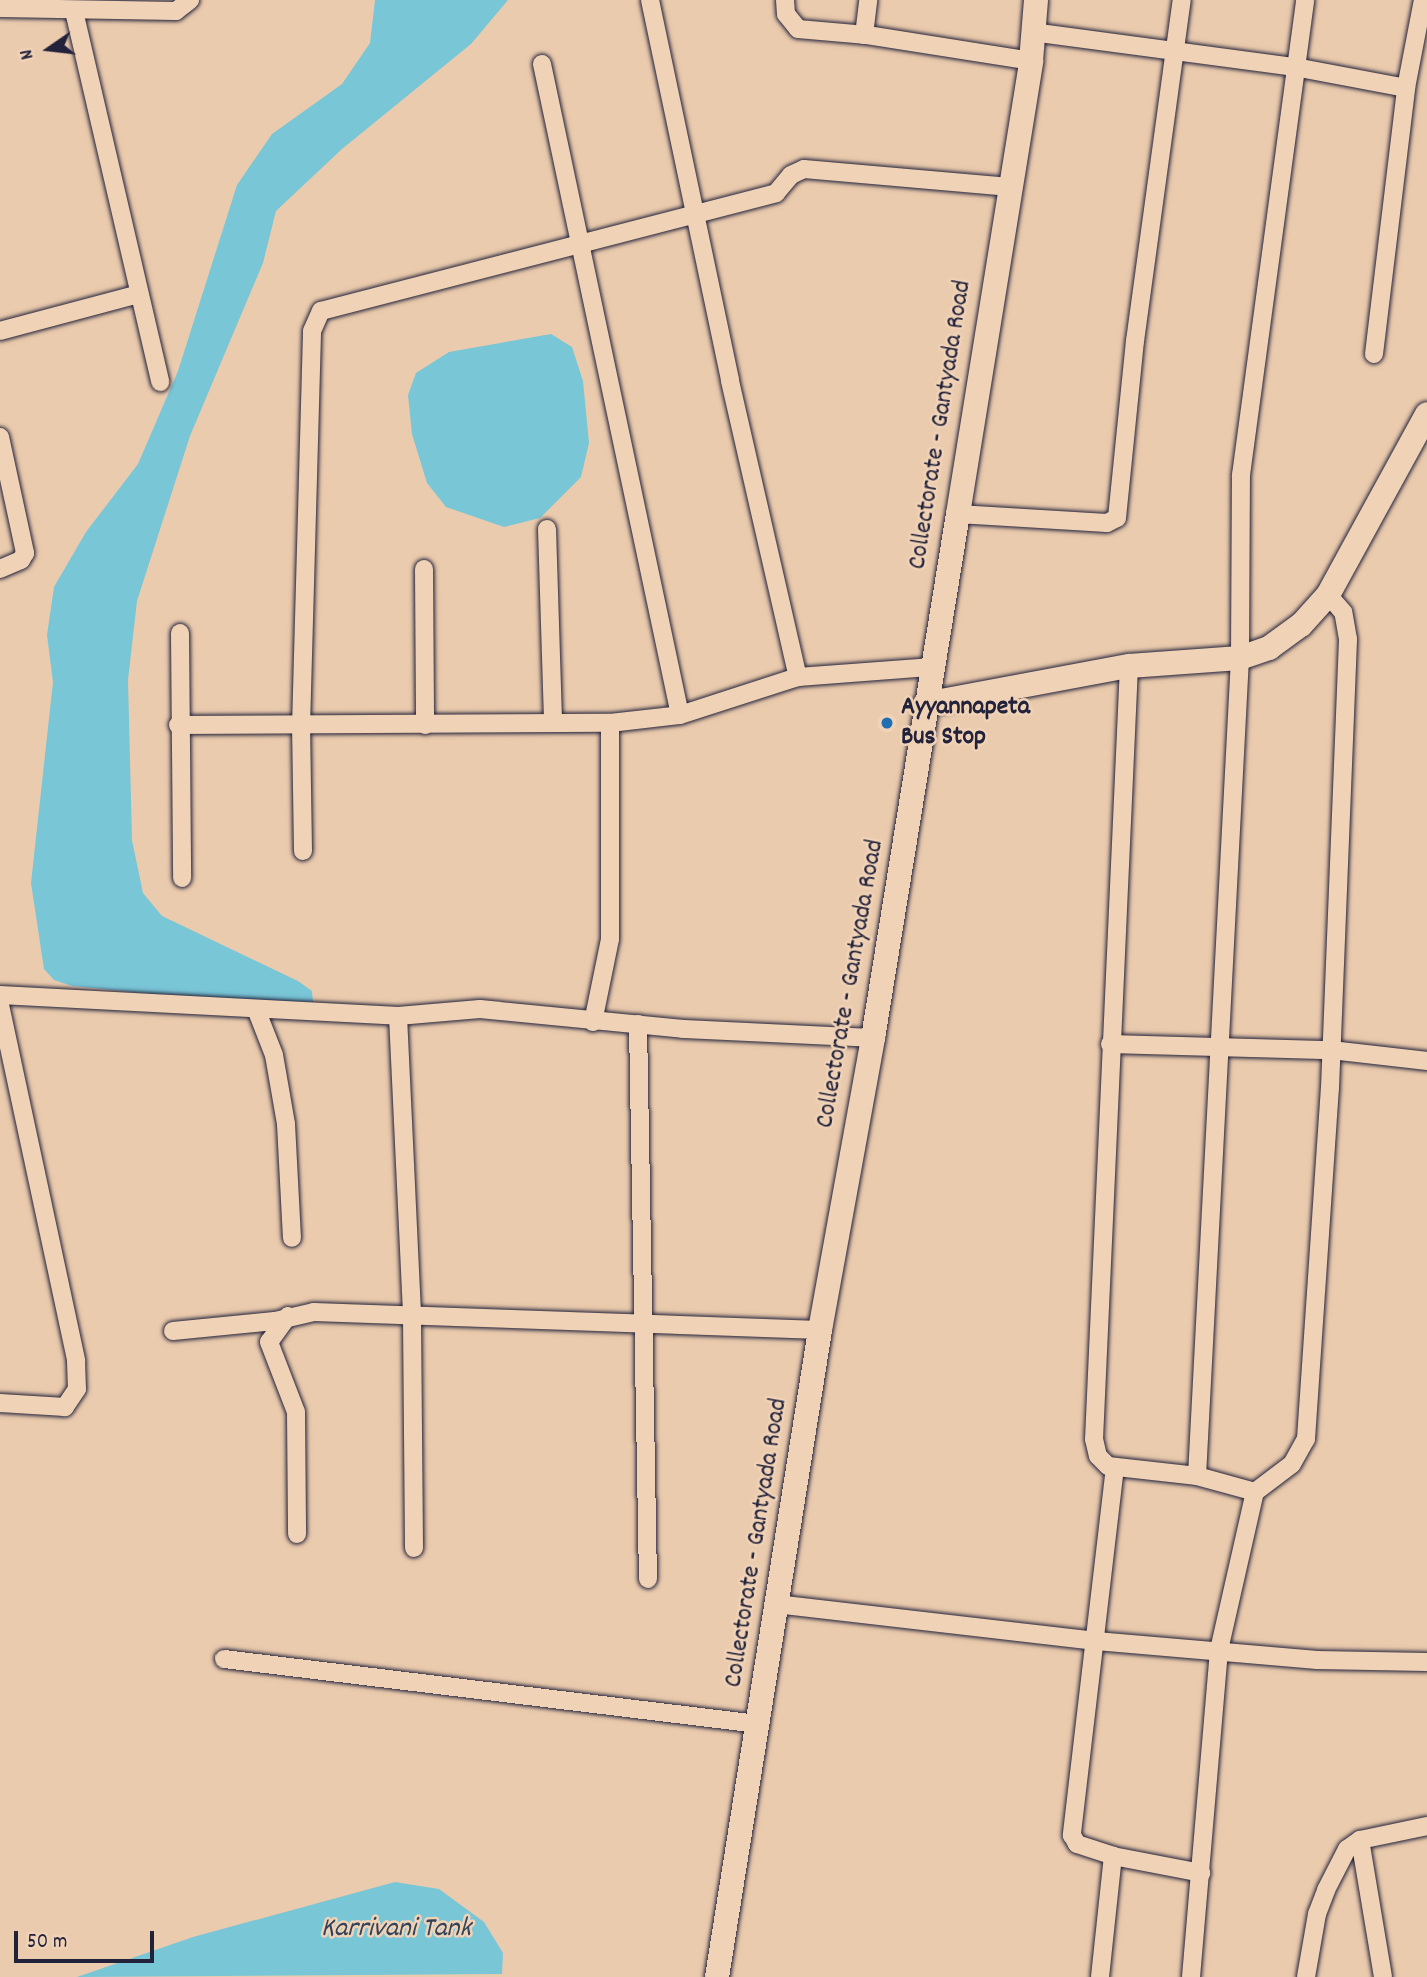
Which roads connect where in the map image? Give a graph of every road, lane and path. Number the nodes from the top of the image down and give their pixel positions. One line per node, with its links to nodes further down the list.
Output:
1 (190, 0): 10 (street)
2 (650, 0): 19 (street)
3 (785, 0): 12 (street)
4 (868, 0): 12 (street)
5 (1036, 0): 11 (street, Collectorate - Gantyada Road)
6 (1182, 0): 13 (street)
7 (1305, 0): 16 (street)
8 (1423, 0): 17 (street)
9 (0, 8): 10 (street)
10 (74, 10): 21 (street)
11 (1032, 32): 13 (street); 14 (street, Collectorate - Gantyada Road)
12 (864, 35): 14 (street)
13 (1174, 51): 16 (street); 27 (street)
14 (1031, 61): 18 (street, Collectorate - Gantyada Road)
15 (542, 64): 20 (street)
16 (1295, 66): 17 (street); 33 (street)
17 (1406, 88): 23 (street)
18 (1010, 187): 19 (street); 27 (street, Collectorate - Gantyada Road)
19 (695, 216): 20 (street); 36 (street)
20 (578, 244): 38 (street); 43 (street)
21 (139, 294): 22 (street); 24 (street)
22 (0, 331)
23 (1374, 354)
24 (160, 382)
25 (1427, 414): 31 (street)
26 (0, 437): 29 (street)
27 (958, 514): 35 (street, Collectorate - Gantyada Road)
28 (547, 529): 39 (street)
29 (0, 569)
30 (424, 569): 41 (street)
31 (1328, 594): 33 (street); 55 (street)
32 (180, 633): 42 (street)
33 (1240, 657): 34 (street); 54 (street)
34 (1129, 666): 37 (street); 53 (street)
35 (930, 667): 36 (street); 37 (street, Collectorate - Gantyada Road)
36 (798, 677): 38 (street)
37 (925, 704): 52 (street, Collectorate - Gantyada Road)
38 (680, 715): 40 (street)
39 (553, 723): 40 (street); 41 (street)
40 (610, 723): 50 (street)
41 (425, 724): 43 (street)
42 (178, 726): 43 (street); 45 (street)
43 (301, 727): 44 (street)
44 (303, 851)
45 (182, 878)
46 (0, 995): 48 (street)
47 (0, 1005): 63 (street)
48 (256, 1009): 49 (street); 57 (street)
49 (398, 1016): 50 (street); 59 (street)
50 (593, 1022): 51 (street)
51 (638, 1024): 52 (street); 60 (street)
52 (873, 1038): 61 (street, Collectorate - Gantyada Road)
53 (1110, 1044): 54 (street); 64 (street)
54 (1219, 1049): 55 (street); 65 (street)
55 (1331, 1050): 56 (street); 66 (street)
56 (1427, 1061)
57 (292, 1238)
58 (288, 1316): 59 (street); 62 (street); 67 (street)
59 (412, 1317): 60 (street); 68 (street)
60 (646, 1326): 61 (street); 69 (street)
61 (820, 1330): 70 (street, Collectorate - Gantyada Road)
62 (173, 1331)
63 (0, 1404)
64 (1115, 1467): 65 (street); 71 (street)
65 (1197, 1476): 66 (street)
66 (1255, 1492): 72 (street)
67 (297, 1534)
68 (414, 1548)
69 (648, 1579)
70 (776, 1604): 71 (street); 75 (street, Collectorate - Gantyada Road)
71 (1096, 1641): 72 (street); 78 (street)
72 (1219, 1650): 74 (street); 79 (street)
73 (224, 1659): 75 (street)
74 (1427, 1662)
75 (758, 1724): 80 (street, Collectorate - Gantyada Road)
76 (1427, 1826): 77 (street)
77 (1360, 1840): 83 (street); 84 (street)
78 (1113, 1856): 79 (street); 81 (street)
79 (1201, 1873): 82 (street)
80 (717, 1977)
81 (1100, 1977)
82 (1191, 1977)
83 (1306, 1977)
84 (1383, 1977)

